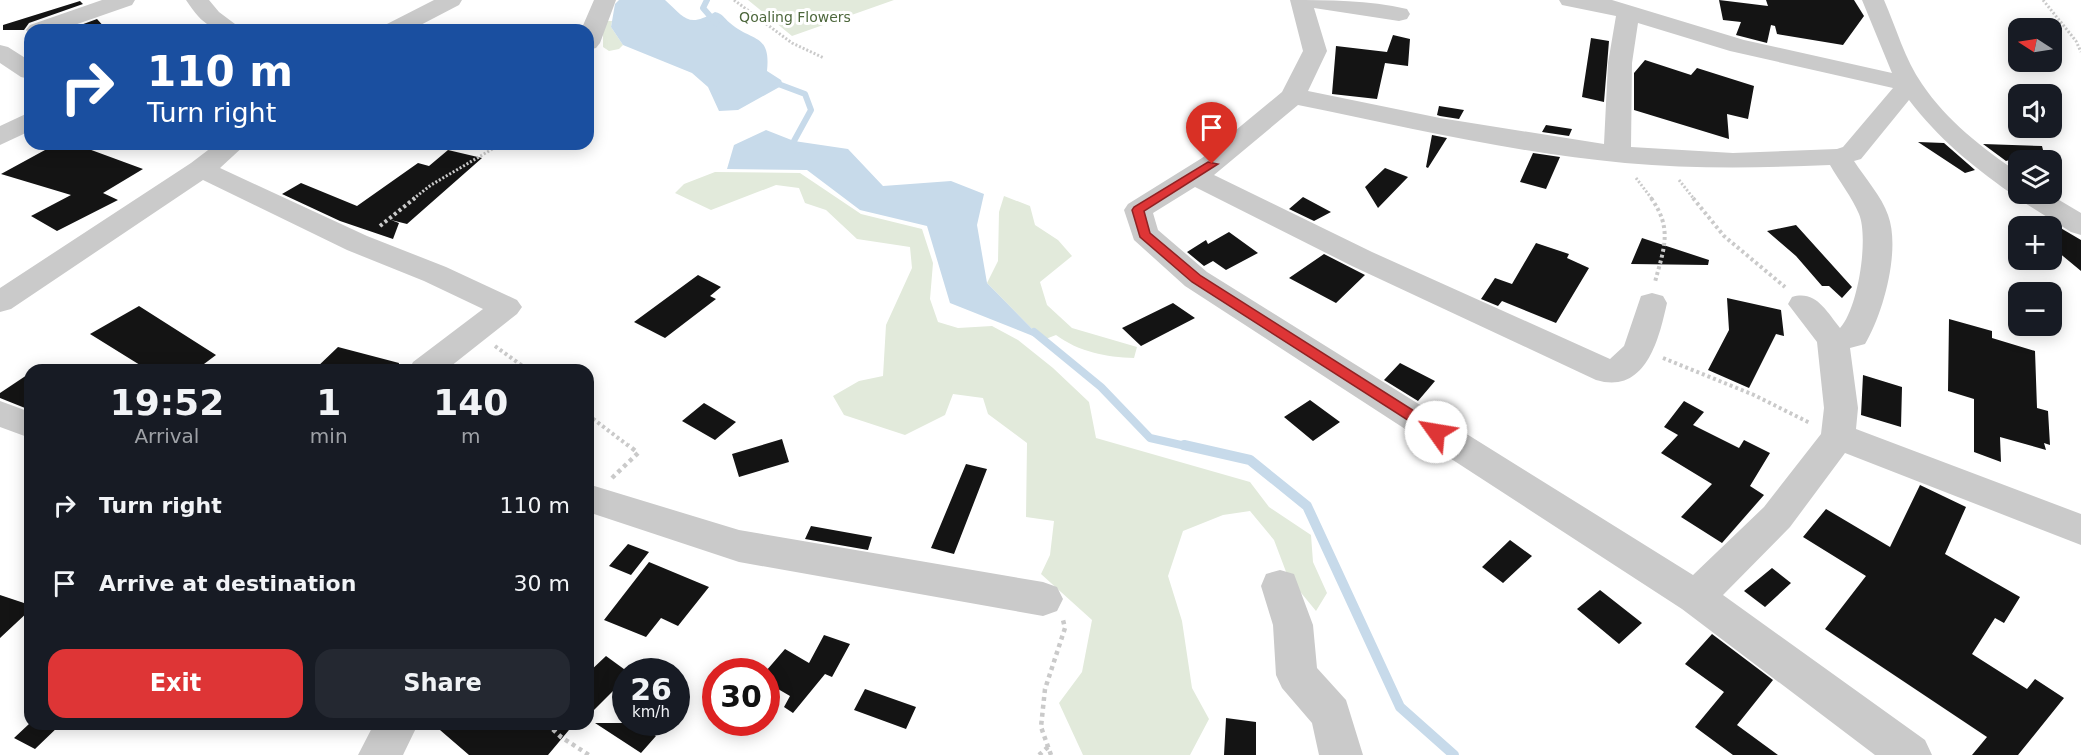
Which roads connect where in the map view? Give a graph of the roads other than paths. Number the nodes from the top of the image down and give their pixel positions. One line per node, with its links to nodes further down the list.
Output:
1 (124, 0): 11 (street)
2 (197, 0): 12 (street)
3 (451, 0): 13 (street)
4 (605, 0): 14 (street)
5 (1301, 0): 20 (street)
6 (1307, 0): 9 (street)
7 (1570, 0): 10 (street)
8 (1873, 0): 19 (street)
9 (1399, 14)
10 (1628, 15): 19 (street); 24 (street)
11 (55, 24)
12 (222, 24)
13 (405, 24)
14 (594, 28)
15 (24, 35): 16 (street)
16 (0, 43)
17 (0, 52): 18 (street)
18 (24, 68)
19 (1909, 84): 25 (street); 28 (street)
20 (1293, 96): 24 (street); 27 (street)
21 (24, 123): 22 (street)
22 (0, 137)
23 (225, 150): 26 (street)
24 (1617, 154): 25 (street)
25 (1838, 157): 34 (street)
26 (201, 169): 31 (street); 35 (street)
27 (1195, 176): 32 (street); 42 (street)
28 (2008, 178)
29 (2048, 204): 30 (street)
30 (2075, 219)
31 (4, 294)
32 (1652, 303)
33 (1803, 304): 34 (street)
34 (1833, 340): 38 (street)
35 (432, 364)
36 (0, 414): 37 (street)
37 (24, 423)
38 (1838, 436): 40 (street); 42 (street)
39 (594, 500): 43 (street)
40 (2081, 530)
41 (1280, 586): 46 (street)
42 (1696, 597): 47 (street)
43 (1043, 599)
44 (394, 730): 45 (street)
45 (380, 755)
46 (1341, 755)
47 (1910, 755)

